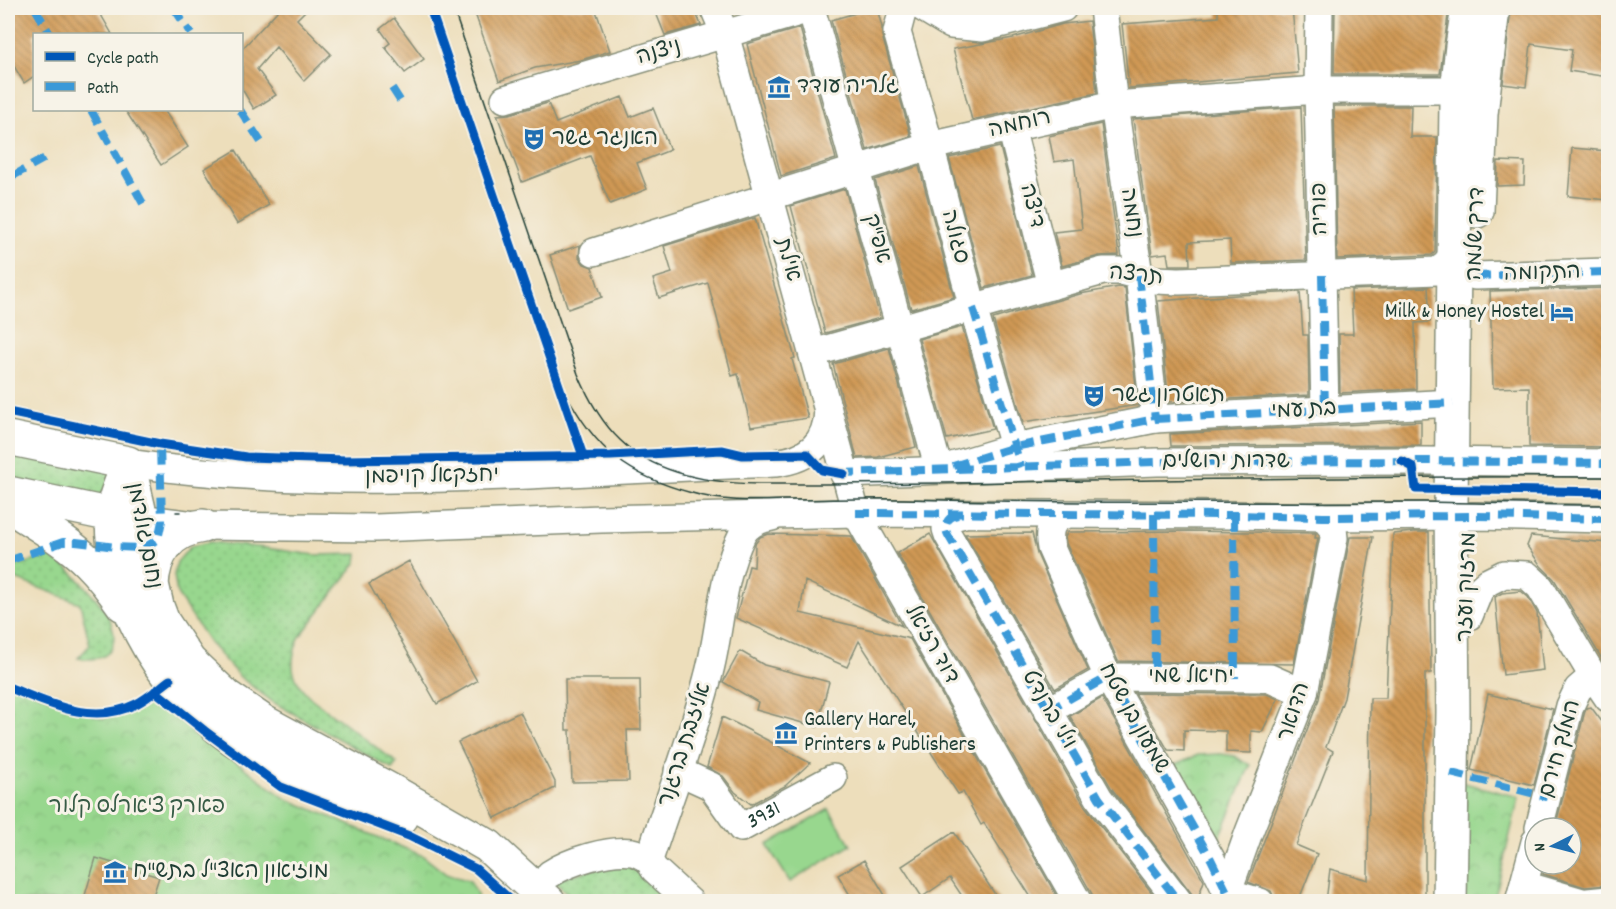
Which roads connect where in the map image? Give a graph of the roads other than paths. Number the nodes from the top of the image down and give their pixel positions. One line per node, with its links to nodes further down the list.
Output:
1 (714, 8): 10 (street, אילת)
2 (812, 8): 10 (street, ניצנה); 17 (street, אפ"ק)
3 (906, 8): 16 (street, סגולה)
4 (923, 8): 5 (street)
5 (1063, 8)
6 (1103, 8): 14 (street, נחמה)
7 (1319, 8): 11 (street, פוריה)
8 (1468, 8): 13 (main road, דרך שלמה)
9 (1492, 8): 24 (main road, דרך שלמה)
10 (725, 34): 12 (street, ניצנה); 18 (street, אילת)
11 (1318, 90): 13 (street, רוחמה); 14 (street, רוחמה); 22 (street, פוריה)
12 (505, 99)
13 (1456, 101): 19 (main road, דרך שלמה)
14 (1113, 105): 15 (street, רוחמה); 23 (street, נחמה)
15 (1011, 127): 16 (street, רוחמה); 25 (street, דיצה)
16 (930, 146): 17 (street, רוחמה); 26 (street, סגולה)
17 (856, 169): 18 (street, רוחמה); 27 (street, אפ"ק)
18 (769, 196): 20 (street, רוחמה); 28 (street, אילת)
19 (1456, 245): 22 (street, תרצה); 29 (main road, דרך שלמה)
20 (594, 252)
21 (1608, 272): 24 (street, התקומה)
22 (1322, 274): 23 (street, תרצה); 31 (street, פוריה)
23 (1139, 275): 25 (street, תרצה); 32 (street, נחמה)
24 (1475, 276): 35 (main road, דרך שלמה)
25 (1051, 286): 26 (street, תרצה)
26 (973, 308): 27 (street, תרצה); 34 (street, סגולה)
27 (901, 328): 28 (street, תרצה); 38 (street, אפ"ק)
28 (813, 353): 30 (street, אילת)
29 (1452, 403): 31 (street, בת עמי); 35 (main road, דרך שלמה)
30 (828, 410): 36 (street, יחזקאל קויפמן); 39 (street, אילת)
31 (1325, 410): 32 (street, בת עמי)
32 (1155, 419): 34 (street, בת עמי)
33 (8, 438): 36 (main road, יחזקאל קויפמן)
34 (1018, 457): 35 (street, שדרות ירושלים); 38 (street, שדרות ירושלים)
35 (1462, 461): 37 (street, שדרות ירושלים); 49 (main road, מרזוק ועזר)
36 (128, 463): 46 (main road, נחום גולדמן)
37 (1608, 463)
38 (939, 470): 39 (street, שדרות ירושלים)
39 (844, 474): 42 (street, אילת)
40 (8, 493): 46 (main road)
41 (8, 505): 55 (main road)
42 (856, 513): 43 (street); 44 (street); 72 (street, דוד רזיאל)
43 (782, 514): 47 (street); 52 (street, אליזבת ברגנר)
44 (961, 515): 45 (street); 60 (street, וילי ברנדט)
45 (1065, 515): 48 (street); 57 (street, שמעון בן שטח)
46 (127, 516): 51 (street); 53 (main road, נחום גולדמן); 55 (main road, נחום גולדמן)
47 (682, 517): 51 (street); 52 (street, אליזבת ברגנר)
48 (1323, 517): 49 (street); 58 (street, הדואר)
49 (1461, 517): 50 (street); 54 (main road, מרזוק ועזר); 61 (main road, מרזוק ועזר)
50 (1608, 519)
51 (203, 526): 53 (main road)
52 (729, 572): 62 (street, אליזבת ברגנר)
53 (152, 588): 67 (main road, נחום גולדמן)
54 (1469, 616): 56 (street); 61 (main road, מרזוק ועזר)
55 (136, 623): 67 (main road, נחום גולדמן)
56 (1600, 676): 59 (street); 64 (street, המלך חירם)
57 (1108, 677): 58 (street, יחיאל שמי); 60 (street, יחיאל שמי); 69 (street, שמעון בן שטח)
58 (1304, 693): 69 (street, הדואר)
59 (1608, 698)
60 (1048, 711): 73 (street, וילי ברנדט)
61 (1452, 712): 75 (main road, מרזוק ועזר)
62 (678, 771): 63 (street, 3931); 65 (street, אליזבת ברגנר)
63 (833, 778)
64 (1542, 816)
65 (649, 860): 67 (street); 71 (street)
66 (1526, 876): 68 (street)
67 (541, 884)
68 (1521, 893): 76 (street)
69 (1226, 897): 74 (street)
70 (1608, 900): 77 (street)
71 (690, 902)
72 (1078, 902)
73 (1179, 902)
74 (1260, 902)
75 (1450, 902)
76 (1582, 902)
77 (1588, 902)

